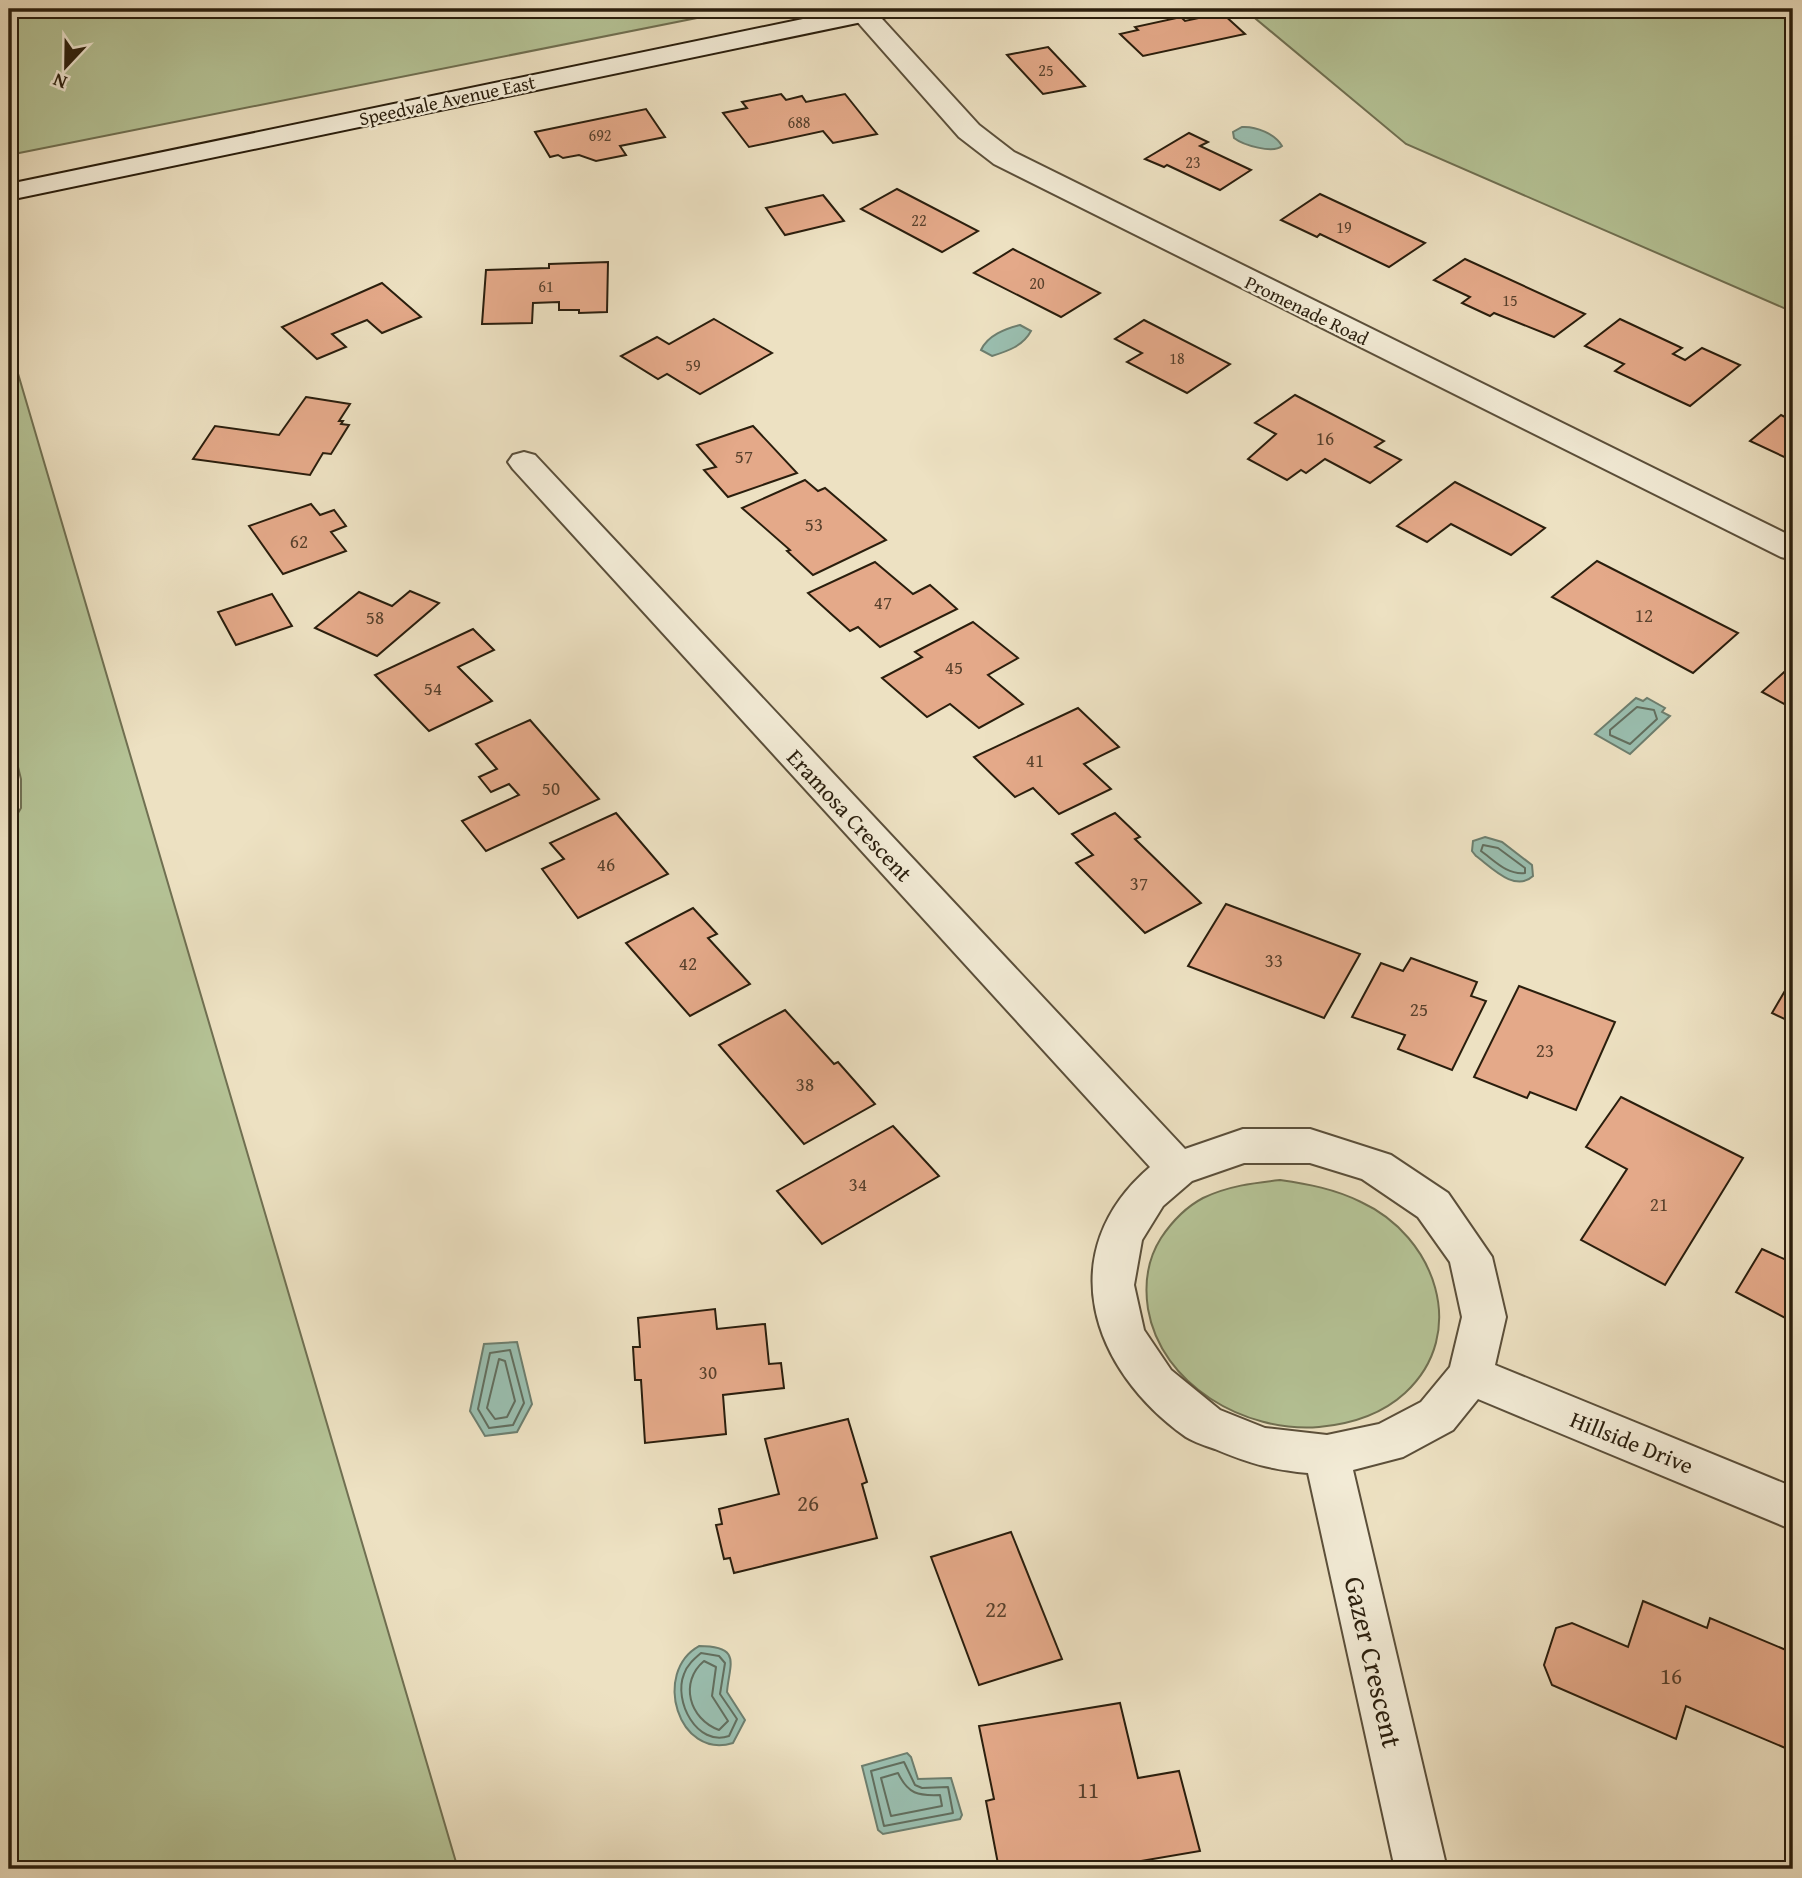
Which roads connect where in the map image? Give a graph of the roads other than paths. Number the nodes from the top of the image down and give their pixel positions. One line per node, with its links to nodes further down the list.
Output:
1 (874, 11): 2 (street, Speedvale Avenue East); 4 (street, Promenade Road)
2 (9, 192)
3 (524, 462): 5 (street, Eramosa Crescent)
4 (1793, 550)
5 (1177, 1169): 6 (street); 7 (street)
6 (1470, 1375): 7 (street); 8 (street, Hillside Drive)
7 (1327, 1455): 9 (street, Gazer Crescent)
8 (1793, 1509)
9 (1420, 1869)

